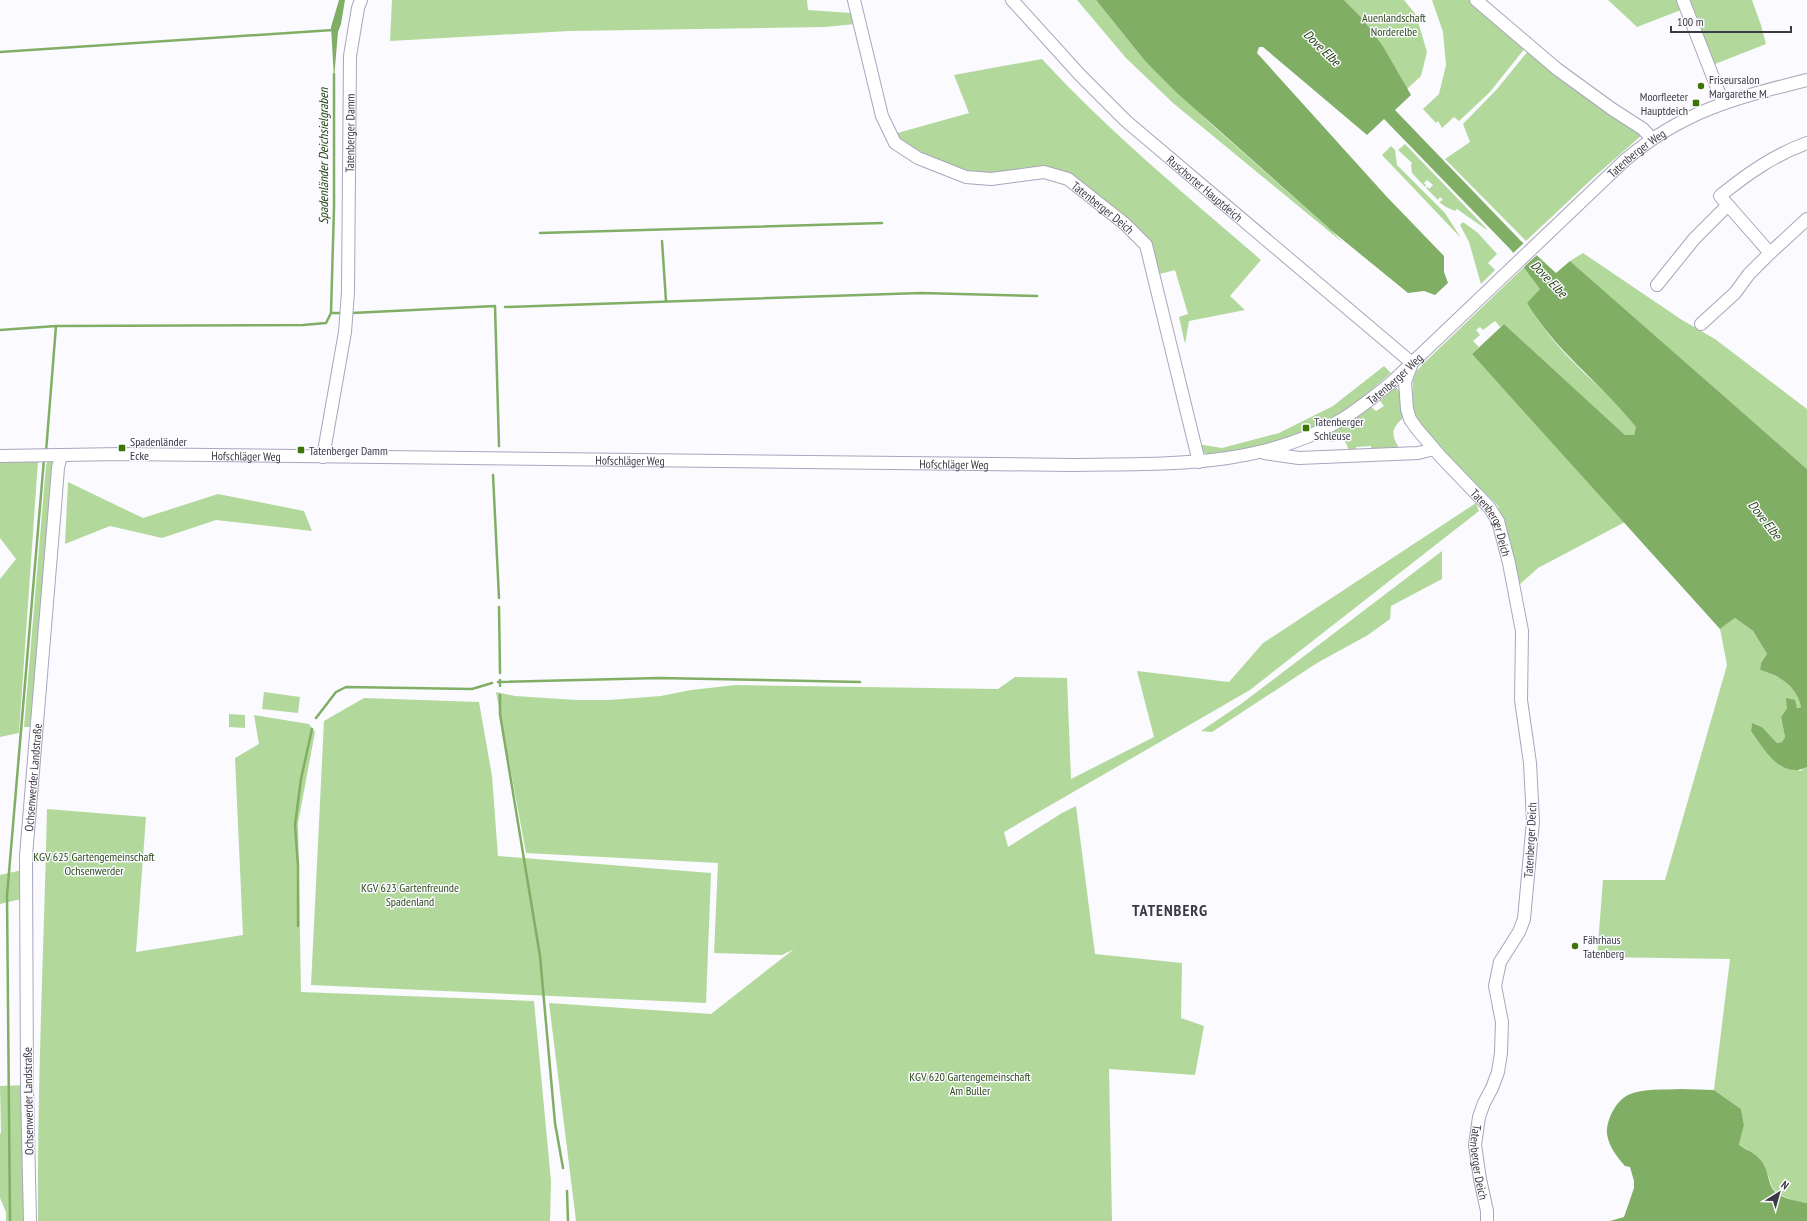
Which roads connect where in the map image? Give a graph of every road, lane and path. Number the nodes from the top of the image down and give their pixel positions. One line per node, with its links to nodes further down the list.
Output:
1 (362, 0): 20 (street, Tatenberger Damm)
2 (854, 0): 21 (street, Tatenberger Deich)
3 (1012, 0): 15 (street, Ruschorter Hauptdeich)
4 (1476, 0): 8 (street)
5 (1682, 0): 7 (street)
6 (1807, 80): 7 (street, Tatenberger Weg)
7 (1723, 103): 8 (street, Tatenberger Weg)
8 (1652, 138): 15 (street, Tatenberger Weg)
9 (1807, 143): 10 (street)
10 (1728, 205): 12 (street); 13 (street)
11 (1807, 219): 12 (street)
12 (1770, 253): 14 (street)
13 (1657, 285)
14 (1701, 324)
15 (1412, 363): 16 (street, Tatenberger Deich); 17 (street, Tatenberger Weg)
16 (1434, 449): 17 (street); 23 (street, Tatenberger Deich)
17 (1260, 453): 21 (street, Tatenberger Weg)
18 (51, 455): 19 (street, Hofschläger Weg); 20 (street, Hofschläger Weg); 22 (street, Ochsenwerder Landstraße)
19 (0, 456)
20 (323, 457): 21 (street, Hofschläger Weg)
21 (1199, 462)
22 (30, 1221)
23 (1487, 1221)

